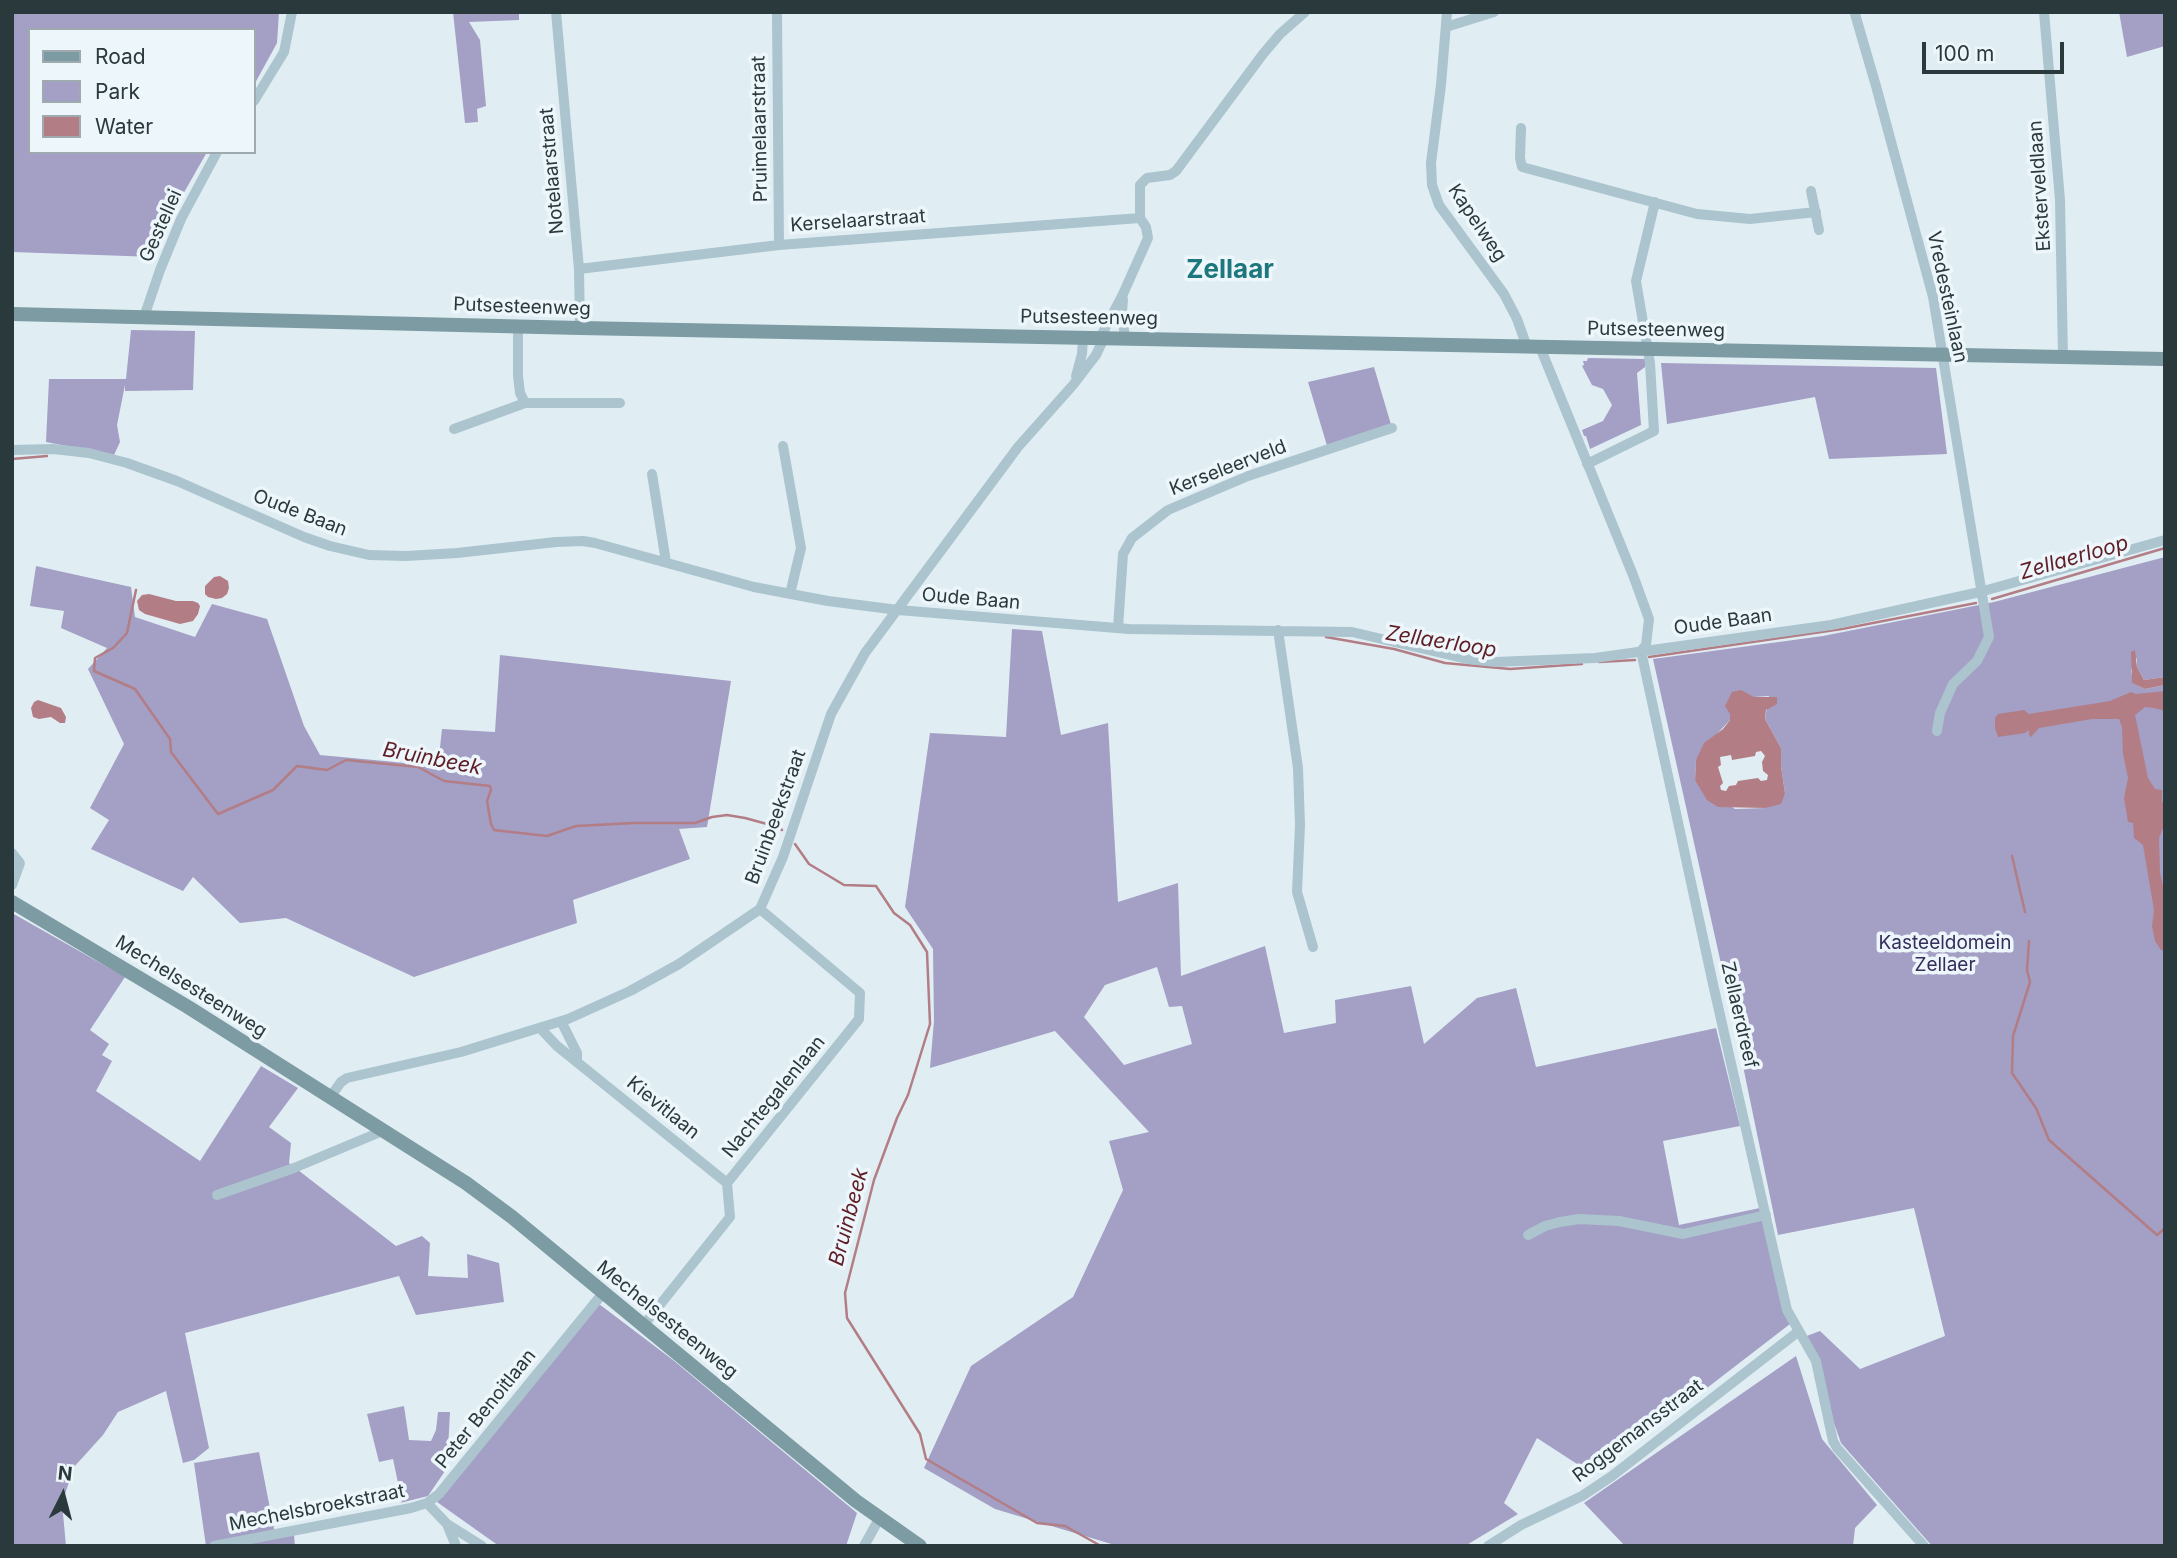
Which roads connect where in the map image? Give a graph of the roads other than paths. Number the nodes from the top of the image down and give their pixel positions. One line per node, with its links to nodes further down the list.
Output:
1 (292, 12): 10 (street)
2 (556, 12): 19 (street, Notelaarstraat)
3 (777, 12): 18 (street, Pruimelaarstraat)
4 (1305, 12): 16 (street, Bruinbeekstraat)
5 (1447, 12): 9 (street, Kapelweg)
6 (1494, 12): 9 (street)
7 (2044, 12): 31 (street, Eksterveldlaan)
8 (1855, 14): 30 (street, Vredesteinlaan)
9 (1446, 27): 28 (street, Kapelweg)
10 (256, 98)
11 (1521, 128): 14 (street)
12 (216, 154): 22 (street, Gestellei)
13 (1811, 191): 15 (street)
14 (1655, 202): 15 (street); 29 (street)
15 (1816, 212): 17 (street)
16 (1140, 218): 18 (street, Kerselaarstraat); 20 (street, Bruinbeekstraat)
17 (1819, 230)
18 (779, 244): 19 (street, Kerselaarstraat)
19 (579, 269): 24 (street, Notelaarstraat)
20 (1123, 294): 26 (street, Bruinbeekstraat); 27 (street)
21 (12, 314): 22 (main road, Putsesteenweg)
22 (144, 317): 23 (main road, Putsesteenweg)
23 (518, 326): 24 (main road, Putsesteenweg); 35 (street)
24 (580, 328): 25 (main road, Putsesteenweg)
25 (1083, 338): 26 (main road, Putsesteenweg); 33 (street, Bruinbeekstraat)
26 (1102, 338): 27 (main road, Putsesteenweg); 33 (street, Bruinbeekstraat)
27 (1125, 338): 28 (main road, Putsesteenweg)
28 (1534, 347): 29 (main road, Putsesteenweg); 40 (street, Zellaerdreef)
29 (1646, 348): 30 (main road, Putsesteenweg); 40 (street)
30 (1942, 355): 31 (main road, Putsesteenweg); 44 (street, Vredesteinlaan)
31 (2063, 357): 32 (main road, Putsesteenweg)
32 (2165, 359)
33 (1073, 385): 46 (street, Bruinbeekstraat)
34 (620, 403): 35 (street)
35 (525, 404): 37 (street)
36 (1392, 428): 47 (street, Kerseleerveld)
37 (454, 429)
38 (783, 446): 45 (street)
39 (12, 450): 43 (street, Oude Baan)
40 (1587, 464): 49 (street, Zellaerdreef)
41 (652, 474): 43 (street)
42 (2165, 540): 44 (street, Oude Baan)
43 (666, 562): 45 (street, Oude Baan)
44 (1980, 592): 49 (street, Oude Baan); 50 (street, Vredesteinlaan)
45 (790, 594): 46 (street, Oude Baan)
46 (898, 610): 47 (street, Oude Baan); 54 (street, Bruinbeekstraat)
47 (1118, 628): 48 (street, Oude Baan)
48 (1278, 630): 49 (street, Oude Baan); 55 (street)
49 (1641, 651): 63 (street, Zellaerdreef)
50 (1937, 731)
51 (12, 853): 52 (street)
52 (12, 885)
53 (12, 902): 59 (main road, Mechelsesteenweg)
54 (760, 909): 56 (street, Bruinbeekstraat); 61 (street, Nachtegalenlaan)
55 (1313, 947)
56 (561, 1021): 57 (street, Bruinbeekstraat); 58 (street)
57 (541, 1029): 58 (street, Kievitlaan); 59 (street, Bruinbeekstraat)
58 (577, 1061): 61 (street, Kievitlaan)
59 (331, 1096): 60 (main road, Mechelsesteenweg)
60 (384, 1130): 62 (street); 65 (main road, Mechelsesteenweg)
61 (727, 1183): 66 (street, Nachtegalenlaan)
62 (217, 1195)
63 (1766, 1216): 64 (street); 67 (street, Zellaerdreef)
64 (1528, 1235)
65 (603, 1293): 66 (main road, Mechelsesteenweg); 68 (street, Peter Benoitlaan)
66 (643, 1326): 69 (main road, Mechelsesteenweg)
67 (1799, 1331): 76 (street, Roggemansstraat); 77 (street, Zellaerdreef)
68 (427, 1503): 70 (street); 71 (street, Mechelsbroekstraat)
69 (879, 1519): 74 (street); 75 (main road, Mechelsesteenweg)
70 (447, 1524): 72 (street); 73 (street)
71 (214, 1546)
72 (456, 1546)
73 (482, 1546)
74 (864, 1546)
75 (920, 1546)
76 (1488, 1546)
77 (1924, 1546)

